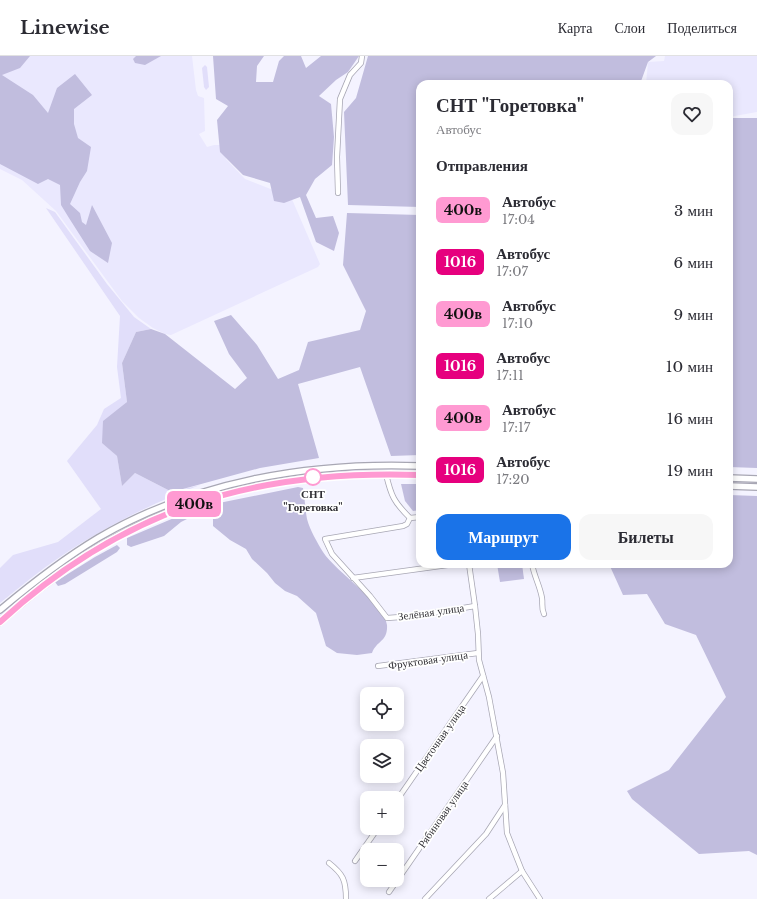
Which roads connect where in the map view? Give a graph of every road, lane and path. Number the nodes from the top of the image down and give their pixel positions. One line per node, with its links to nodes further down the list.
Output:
1 (362, 56): 2 (street)
2 (338, 192)
3 (416, 466): 17 (main road)
4 (386, 474): 5 (main road); 11 (street); 19 (main road)
5 (416, 475)
6 (733, 478): 7 (main road)
7 (757, 479)
8 (733, 486): 9 (main road)
9 (757, 487)
10 (416, 517): 11 (street)
11 (410, 518): 15 (street)
12 (426, 568): 15 (street)
13 (469, 568): 16 (street)
14 (532, 568): 18 (street)
15 (353, 578): 16 (street, Зелёная улица)
16 (475, 606): 20 (street)
17 (0, 610)
18 (544, 614)
19 (0, 622)
20 (478, 653): 21 (street, Фруктовая улица); 22 (street)
21 (378, 666)
22 (482, 676): 23 (street); 24 (street, Цветочная улица)
23 (497, 736): 25 (street); 30 (street, Рябиновая улица)
24 (403, 791)
25 (506, 804): 29 (street); 32 (street)
26 (373, 835): 27 (street)
27 (355, 861)
28 (329, 863): 31 (street)
29 (522, 871): 33 (street); 34 (street)
30 (389, 892)
31 (346, 899)
32 (424, 899)
33 (489, 899)
34 (540, 899)

